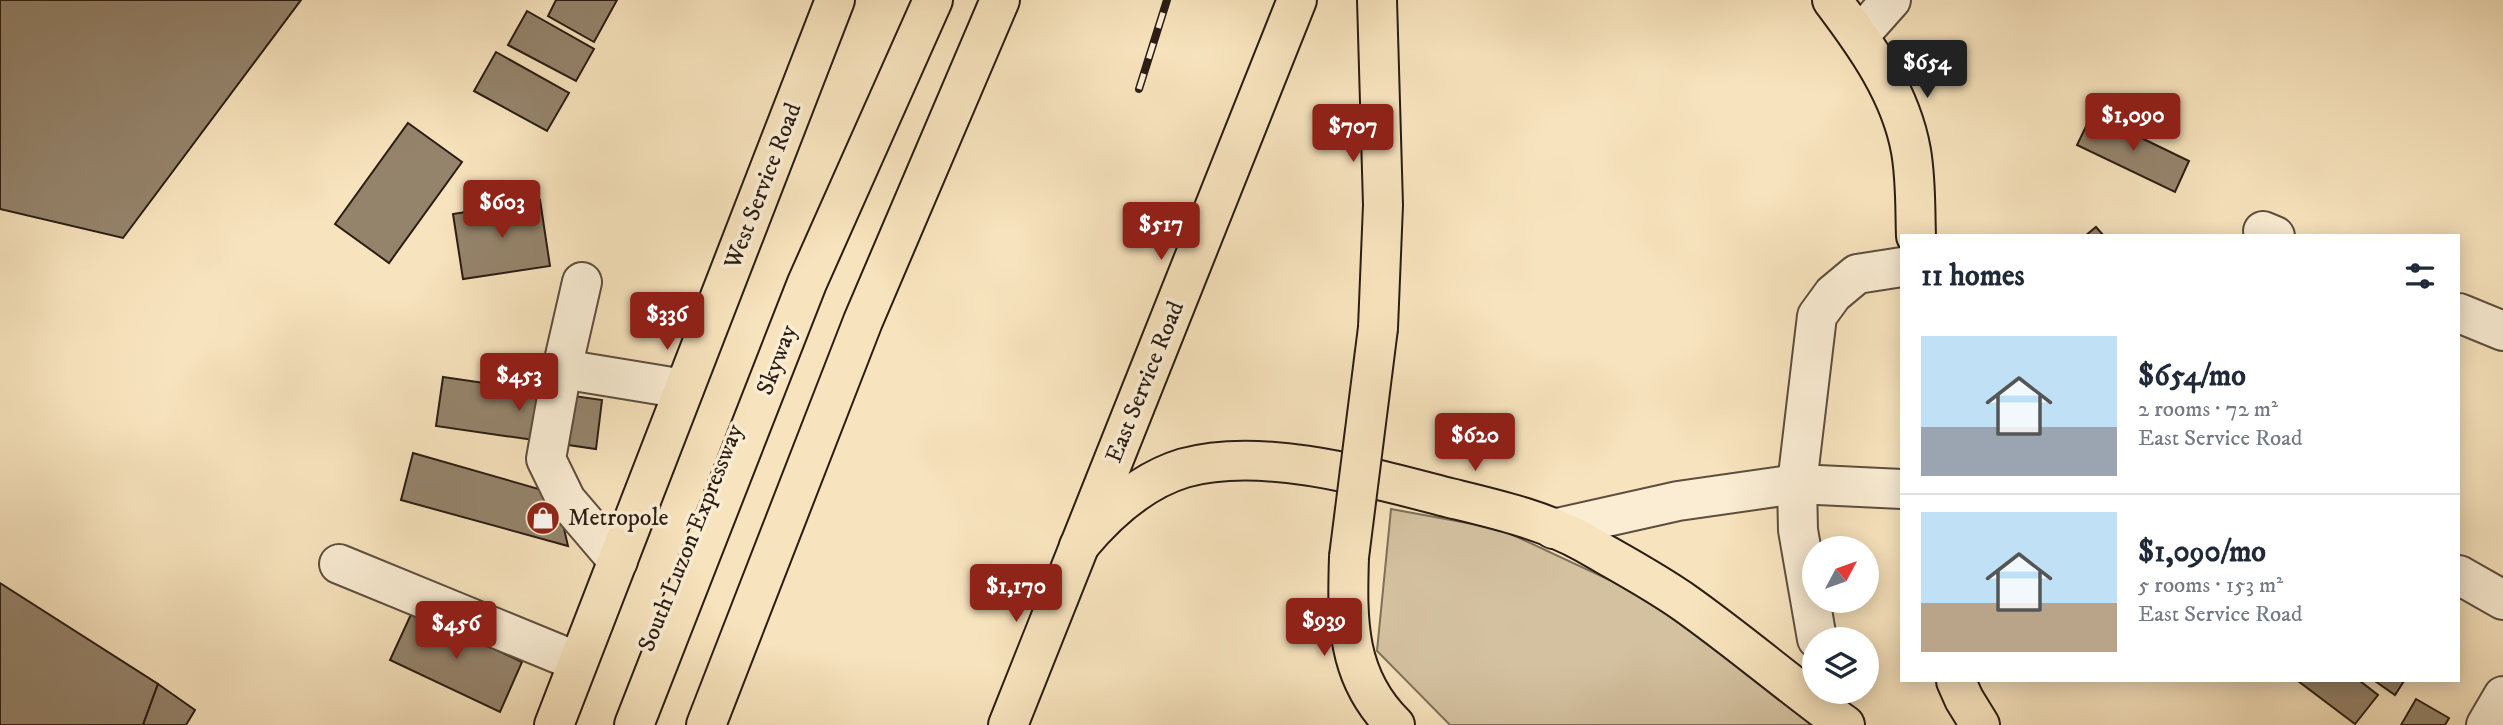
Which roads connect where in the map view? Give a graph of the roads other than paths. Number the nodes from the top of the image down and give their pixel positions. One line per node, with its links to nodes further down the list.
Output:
1 (835, 0): 16 (main road, West Service Road)
2 (908, 0): 31 (main road, South Luzon Expressway)
3 (933, 0): 32 (main road, Skyway)
4 (1002, 0): 33 (main road); 34 (main road)
5 (1297, 0): 20 (main road, East Service Road)
6 (1377, 0): 36 (main road, bridge)
7 (1832, 0): 9 (main road)
8 (1891, 0): 9 (lane)
9 (1859, 36): 10 (main road)
10 (1916, 234)
11 (1900, 267): 17 (lane)
12 (582, 282): 15 (lane)
13 (2460, 313): 14 (lane)
14 (2503, 331)
15 (562, 369): 16 (lane); 21 (lane)
16 (684, 389): 21 (main road, West Service Road)
17 (1797, 484): 18 (lane); 19 (lane); 25 (lane)
18 (1900, 489)
19 (1553, 529): 20 (main road); 29 (main road)
20 (1079, 546): 35 (main road, East Service Road)
21 (618, 561): 26 (main road, West Service Road)
22 (339, 564): 26 (lane)
23 (2460, 576): 24 (lane)
24 (2503, 600)
25 (1815, 627)
26 (578, 662): 30 (main road, West Service Road)
27 (1956, 682): 37 (main road)
28 (2503, 696): 38 (lane)
29 (1833, 710)
30 (554, 725)
31 (616, 725)
32 (634, 725)
33 (706, 725)
34 (716, 725)
35 (1008, 725)
36 (1395, 725)
37 (1980, 725)
38 (2486, 725)

